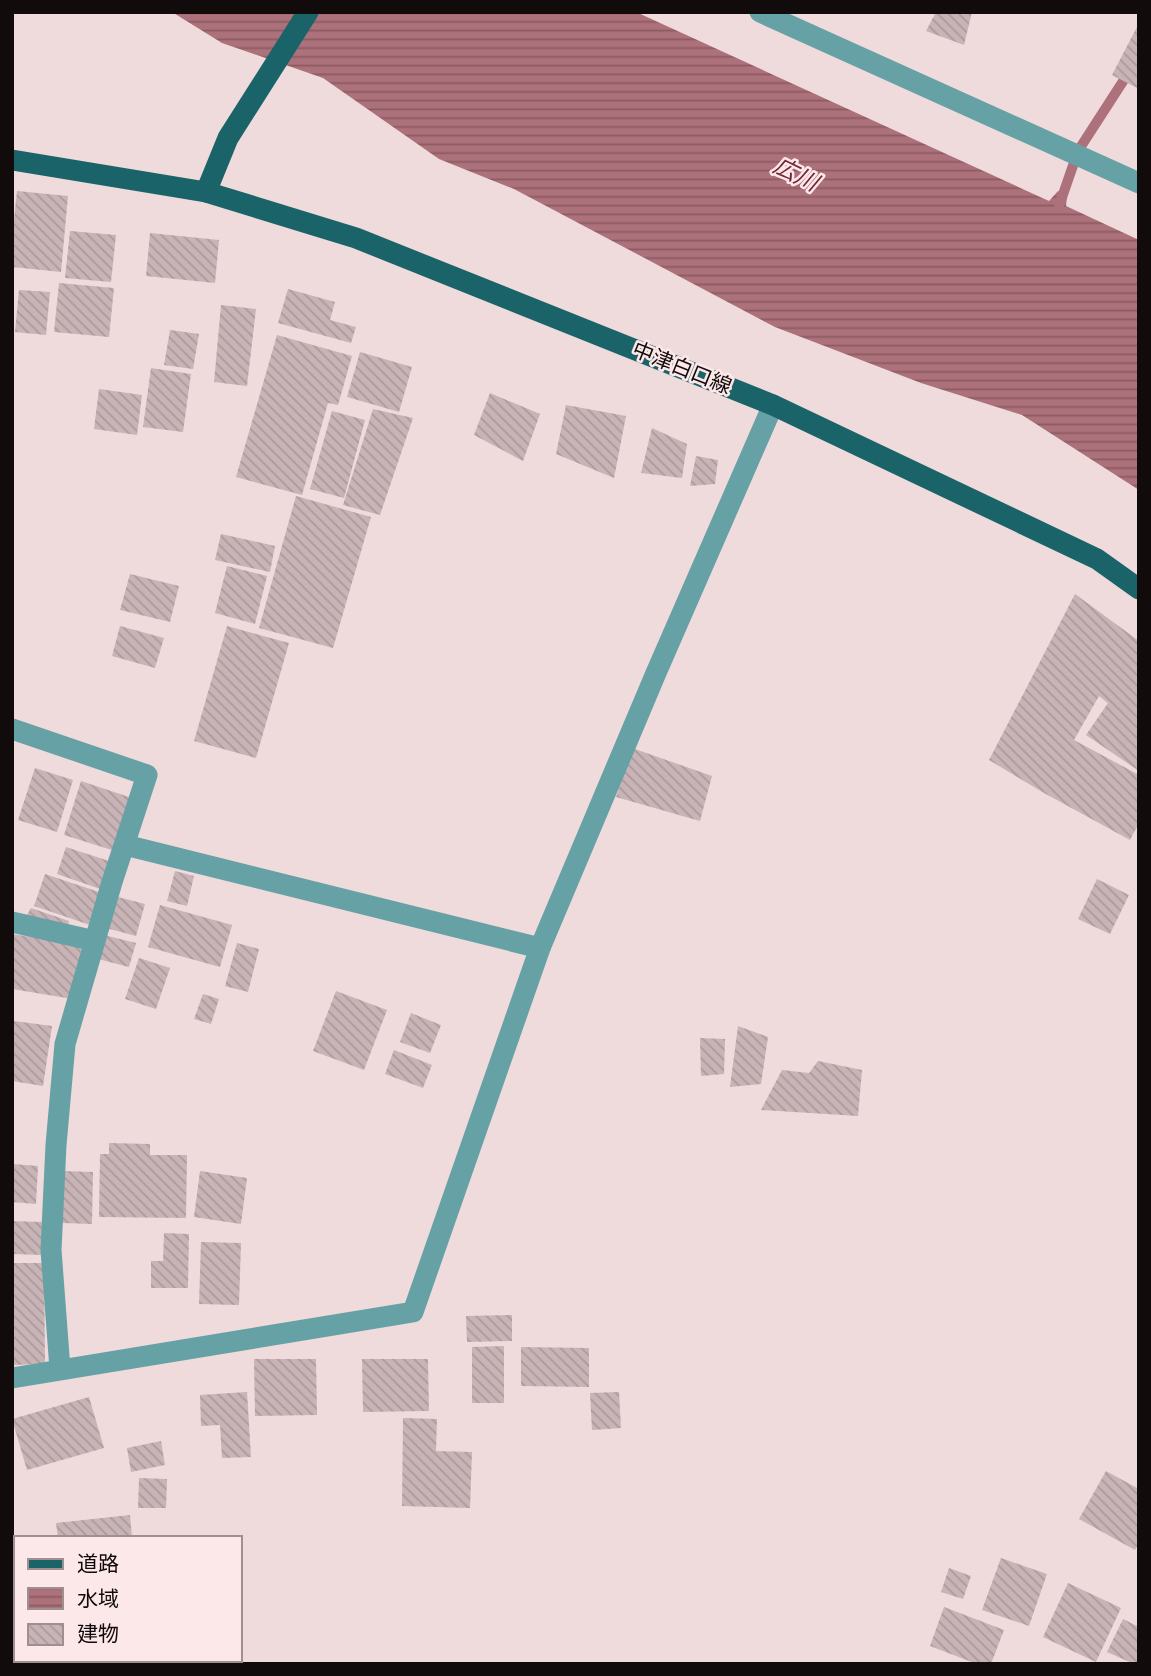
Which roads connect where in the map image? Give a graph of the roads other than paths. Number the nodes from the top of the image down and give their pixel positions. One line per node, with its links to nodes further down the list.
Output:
1 (308, 12): 5 (main road)
2 (760, 12): 4 (street)
3 (12, 160): 5 (main road, 中津白口線)
4 (1139, 183)
5 (206, 191): 6 (main road, 中津白口線)
6 (773, 405): 7 (main road, 中津白口線); 12 (street)
7 (1139, 589)
8 (12, 729): 9 (street)
9 (125, 845): 11 (street); 12 (street)
10 (12, 922): 11 (street)
11 (95, 941): 13 (street)
12 (540, 948): 13 (street)
13 (60, 1368): 14 (street)
14 (12, 1378)

